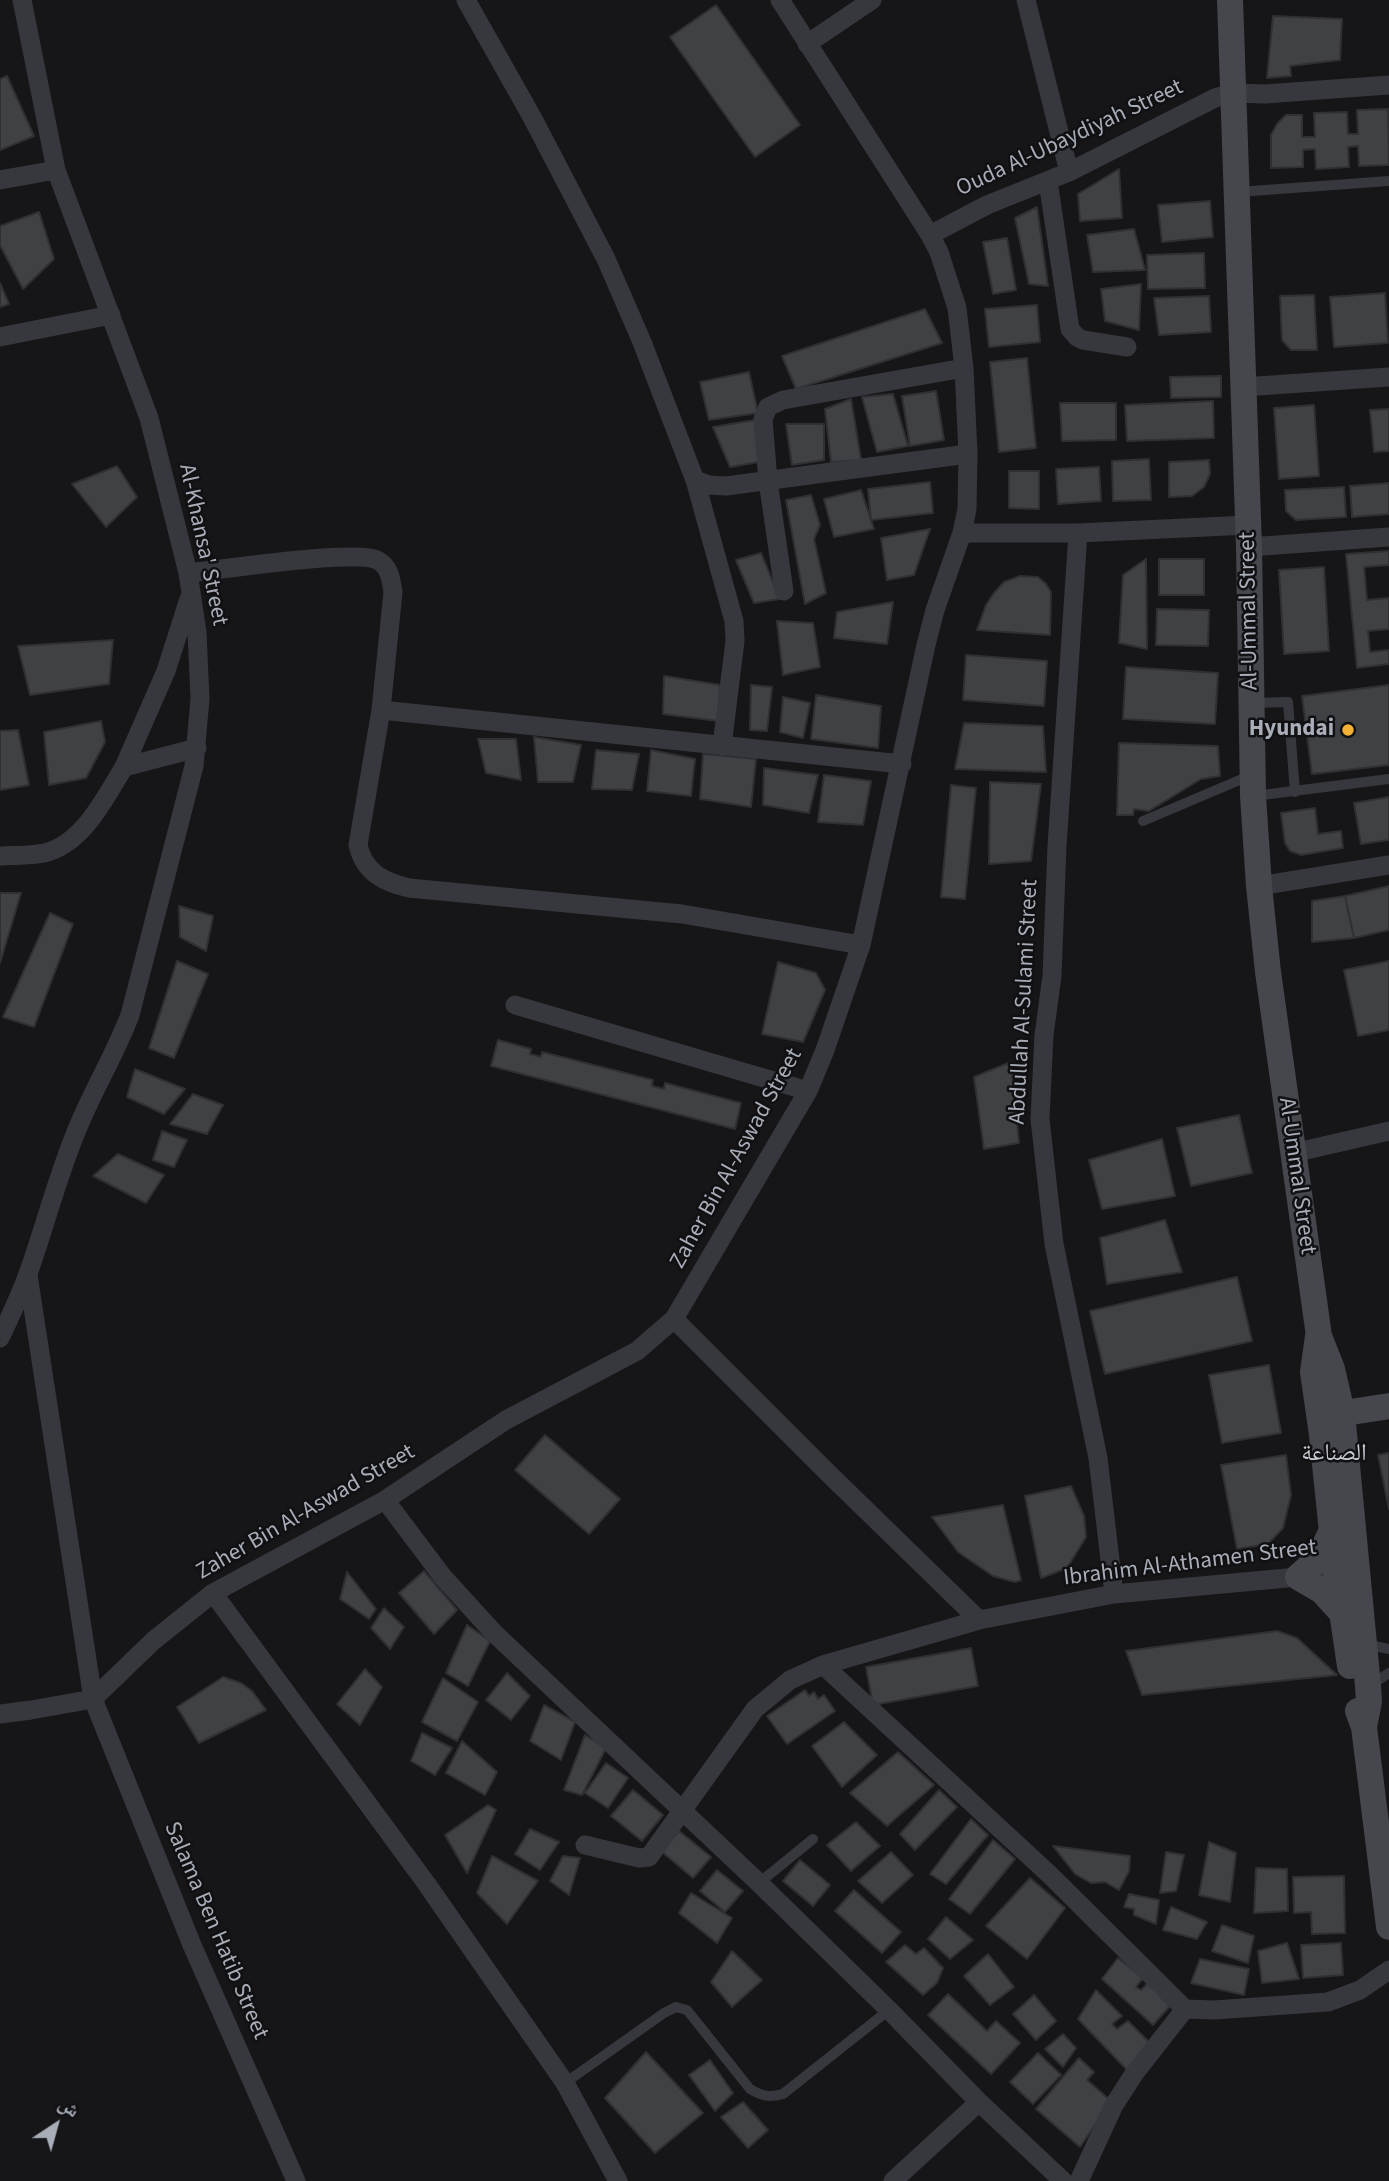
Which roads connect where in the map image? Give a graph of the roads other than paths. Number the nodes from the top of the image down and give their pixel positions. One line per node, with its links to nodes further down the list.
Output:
1 (22, 0): 10 (street, Al-Khansa' Street)
2 (466, 0): 24 (street)
3 (780, 0): 7 (street, Zaher Bin Al-Aswad Street)
4 (872, 0): 7 (street)
5 (1026, 0): 11 (street)
6 (1230, 0): 9 (street, Al-Ummal Street)
7 (807, 44): 16 (street, Zaher Bin Al-Aswad Street)
8 (1389, 85): 9 (street, Ouda Al-Ubaydiyah Street)
9 (1234, 93): 11 (street, Ouda Al-Ubaydiyah Street); 15 (street, Al-Ummal Street)
10 (56, 170): 12 (street); 17 (street, Al-Khansa' Street)
11 (1069, 172): 13 (street, Ouda Al-Ubaydiyah Street)
12 (0, 180)
13 (1048, 181): 16 (street, Ouda Al-Ubaydiyah Street); 19 (street)
14 (1389, 181): 15 (lane)
15 (1237, 192): 22 (street, Al-Ummal Street)
16 (930, 235): 20 (street, Zaher Bin Al-Aswad Street)
17 (111, 315): 18 (street); 30 (street, Al-Khansa' Street)
18 (0, 337)
19 (1127, 347)
20 (964, 368): 23 (street, Zaher Bin Al-Aswad Street); 25 (street)
21 (1389, 377): 22 (street)
22 (1243, 387): 28 (street, Al-Ummal Street)
23 (968, 454): 25 (street); 26 (street, Zaher Bin Al-Aswad Street)
24 (695, 480): 25 (street); 34 (street)
25 (768, 481): 31 (street)
26 (962, 533): 27 (street); 36 (street, Zaher Bin Al-Aswad Street)
27 (1078, 533): 28 (street); 61 (street, Abdullah Al-Sulami Street)
28 (1249, 536): 29 (street); 32 (street, Al-Ummal Street)
29 (1389, 537)
30 (190, 583): 33 (street); 35 (street, Al-Khansa' Street); 37 (street)
31 (784, 591)
32 (1252, 703): 39 (street, Al-Ummal Street); 40 (lane)
33 (381, 710): 34 (street); 45 (street)
34 (722, 746): 36 (street)
35 (197, 748): 37 (street); 50 (street, Al-Khansa' Street)
36 (902, 764): 45 (street, Zaher Bin Al-Aswad Street)
37 (124, 767): 42 (street)
38 (1389, 779): 40 (lane)
39 (1253, 785): 40 (lane); 41 (lane); 44 (street, Al-Ummal Street)
40 (1295, 792)
41 (1143, 821)
42 (0, 856)
43 (1389, 865): 44 (street)
44 (1259, 886): 49 (street, Al-Ummal Street)
45 (860, 945): 47 (street, Zaher Bin Al-Aswad Street)
46 (515, 1005): 47 (street)
47 (808, 1091): 51 (street, Zaher Bin Al-Aswad Street)
48 (1389, 1131): 49 (street)
49 (1293, 1153): 55 (street, Al-Ummal Street)
50 (28, 1274): 52 (street, Al-Khansa' Street); 67 (street, Salama Ben Hatib Street)
51 (674, 1319): 56 (street, Zaher Bin Al-Aswad Street); 63 (street)
52 (0, 1338)
53 (1389, 1406): 55 (street)
54 (1389, 1418): 55 (street)
55 (1332, 1424): 57 (street, Al-Ummal Street); 58 (street, Al-Ummal Street)
56 (385, 1500): 60 (street, Zaher Bin Al-Aswad Street); 70 (street)
57 (1331, 1532): 58 (street, Al-Ummal Street); 59 (street)
58 (1346, 1569): 59 (street, Ibrahim Al-Athamen Street); 62 (street, Al-Ummal Street); 64 (street, Al-Ummal Street)
59 (1297, 1577): 61 (street, Ibrahim Al-Athamen Street); 62 (street)
60 (213, 1594): 67 (street, Zaher Bin Al-Aswad Street); 78 (street)
61 (1114, 1594): 63 (street, Ibrahim Al-Athamen Street)
62 (1342, 1613): 69 (street, Al-Ummal Street)
63 (979, 1620): 65 (street, Ibrahim Al-Athamen Street)
64 (1377, 1647): 66 (street, Al-Ummal Street)
65 (822, 1665): 70 (street, Ibrahim Al-Athamen Street); 76 (street)
66 (1379, 1680): 69 (street, Al-Ummal Street)
67 (93, 1699): 68 (street); 80 (street, Salama Ben Hatib Street)
68 (0, 1713)
69 (1364, 1727): 74 (street, Al-Ummal Street)
70 (681, 1809): 72 (street, Ibrahim Al-Athamen Street); 73 (street)
71 (813, 1839): 73 (lane)
72 (585, 1845)
73 (759, 1883): 77 (street)
74 (1389, 1927)
75 (1389, 1970): 76 (street)
76 (1185, 2009): 84 (street)
77 (889, 2010): 78 (lane); 79 (street)
78 (565, 2083): 81 (street)
79 (979, 2102): 82 (street); 83 (street)
80 (296, 2181)
81 (618, 2181)
82 (893, 2181)
83 (1063, 2181)
84 (1079, 2181)

